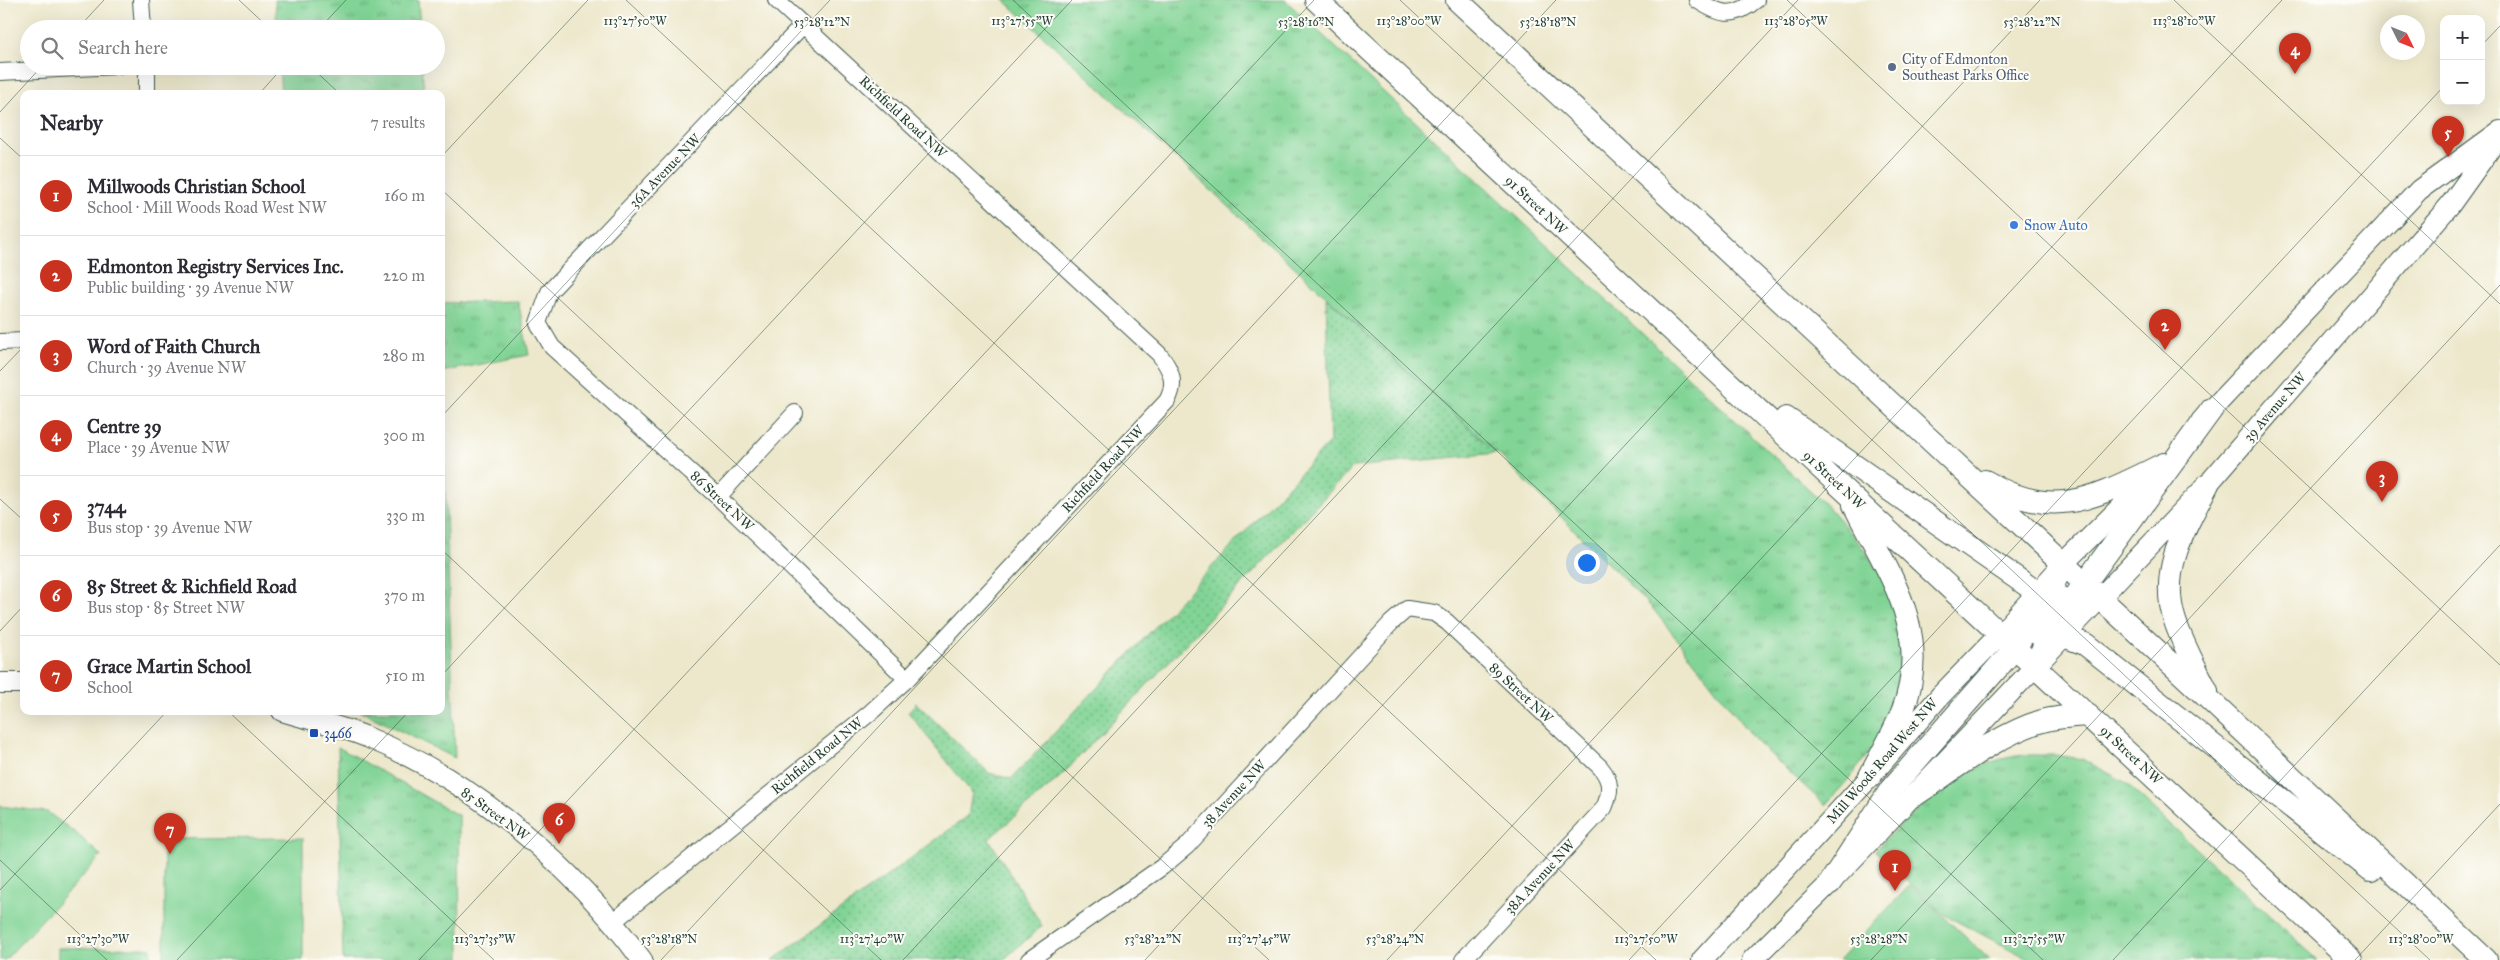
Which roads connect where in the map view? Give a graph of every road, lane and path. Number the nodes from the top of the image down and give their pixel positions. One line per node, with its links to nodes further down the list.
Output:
1 (141, 0): 7 (street)
2 (776, 0): 8 (street, Richfield Road NW)
3 (1316, 0): 16 (main road, 91 Street NW)
4 (1457, 0): 21 (main road)
5 (1697, 0): 6 (street)
6 (1756, 0)
7 (143, 20)
8 (803, 25): 15 (street, 36A Avenue NW); 33 (street, Richfield Road NW)
9 (20, 71): 10 (street)
10 (0, 72)
11 (147, 75): 12 (street)
12 (147, 90)
13 (2500, 131): 19 (street)
14 (2500, 135): 23 (street, 39 Avenue NW)
15 (538, 323): 25 (street, 86 Street NW)
16 (1676, 335): 24 (main road, 91 Street NW); 28 (main road)
17 (20, 341): 18 (street)
18 (0, 342)
19 (2212, 409): 22 (street); 27 (main road)
20 (795, 413): 25 (street)
21 (1954, 462): 22 (main road); 26 (main road)
22 (2164, 464): 26 (street)
23 (2208, 484): 27 (street, 39 Avenue NW); 36 (main road)
24 (1846, 491): 31 (main road, 91 Street NW); 39 (main road)
25 (718, 497): 33 (street, 86 Street NW)
26 (2063, 564): 27 (main road); 28 (main road)
27 (2086, 594): 28 (main road); 30 (main road); 36 (main road)
28 (2043, 595): 31 (main road)
29 (1419, 610): 40 (street, 89 Street NW); 45 (street, 38 Avenue NW)
30 (2058, 633): 31 (main road); 32 (main road); 50 (main road)
31 (2014, 638): 32 (main road, 91 Street NW); 39 (street, Mill Woods Road West NW); 42 (main road)
32 (2035, 667): 37 (main road, 91 Street NW); 41 (street)
33 (907, 678): 43 (street, Richfield Road NW)
34 (0, 683): 35 (street)
35 (20, 683)
36 (2211, 701): 50 (main road)
37 (2088, 714): 41 (main road); 49 (main road, 91 Street NW)
38 (295, 715): 43 (street, 85 Street NW)
39 (1869, 778): 47 (street, Mill Woods Road West NW)
40 (1610, 789): 46 (street, 38A Avenue NW)
41 (1915, 795): 42 (street)
42 (1830, 883): 48 (street)
43 (614, 921): 44 (street, 85 Street NW)
44 (642, 960)
45 (1029, 960)
46 (1463, 960)
47 (1702, 960)
48 (1752, 960)
49 (2351, 960)
50 (2486, 960)

